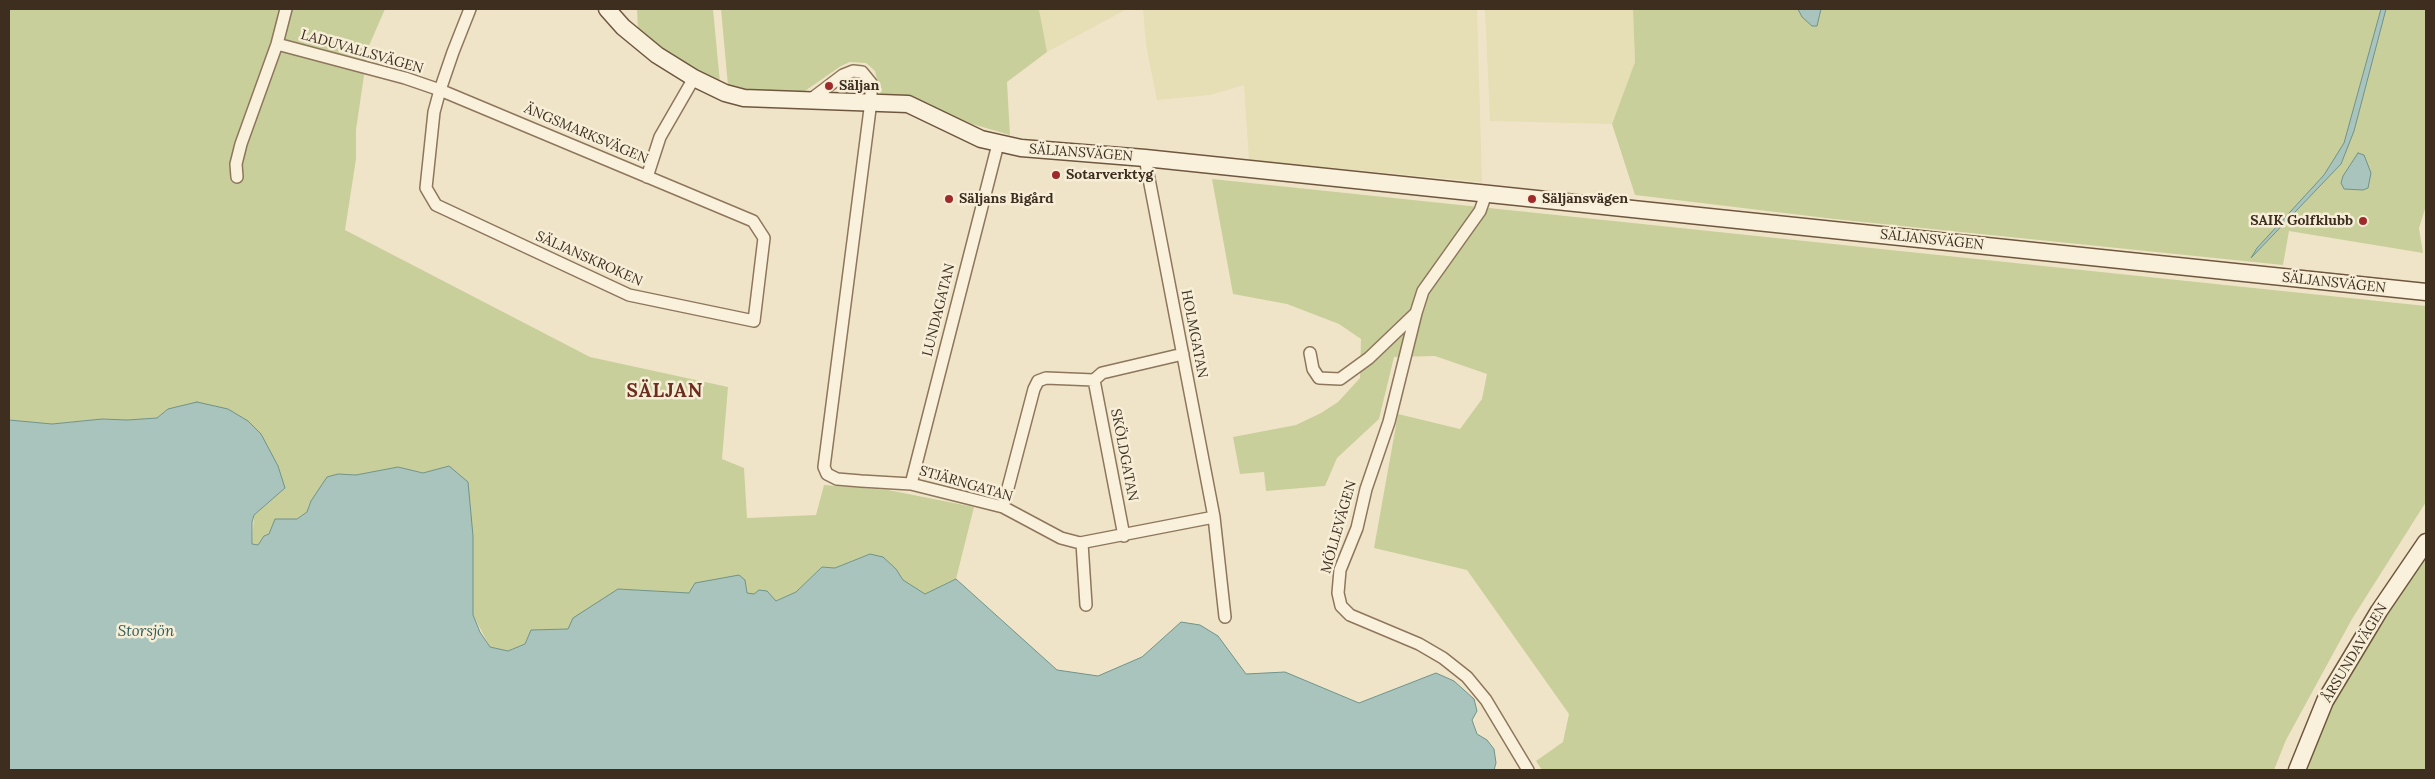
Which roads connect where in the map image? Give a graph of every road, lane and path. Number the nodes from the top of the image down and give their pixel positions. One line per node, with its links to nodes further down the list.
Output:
1 (286, 9): 4 (street)
2 (470, 9): 6 (street, SÄLJANSKROKEN)
3 (607, 9): 5 (street, SÄLJANSVÄGEN)
4 (277, 44): 6 (street, LADUVALLSVÄGEN); 12 (street)
5 (694, 78): 7 (street, SÄLJANSVÄGEN); 11 (street, ÄNGSMARKSVÄGEN)
6 (440, 90): 11 (street, ÄNGSMARKSVÄGEN); 11 (street, SÄLJANSKROKEN)
7 (810, 100): 8 (street, SÄLJANSVÄGEN); 8 (street)
8 (872, 101): 9 (street, SÄLJANSVÄGEN); 19 (street, STJÄRNGATAN)
9 (998, 144): 10 (street, SÄLJANSVÄGEN); 19 (street, LUNDAGATAN)
10 (1145, 158): 13 (street, SÄLJANSVÄGEN); 17 (street, HOLMGATAN)
11 (647, 176)
12 (237, 177)
13 (1486, 194): 14 (street, SÄLJANSVÄGEN); 15 (street, MÖLLEVÄGEN)
14 (2426, 292)
15 (1416, 313): 16 (street); 27 (street, MÖLLEVÄGEN)
16 (1310, 353)
17 (1183, 354): 18 (street); 21 (street, HOLMGATAN)
18 (1094, 380): 20 (street); 22 (street, SKÖLDGATAN)
19 (911, 484): 20 (street, STJÄRNGATAN)
20 (1003, 507): 24 (street, STJÄRNGATAN)
21 (1214, 517): 22 (street, STJÄRNGATAN); 26 (street)
22 (1124, 536): 24 (street, STJÄRNGATAN)
23 (2426, 542): 28 (street, ÅRSUNDAVÄGEN)
24 (1082, 543): 25 (street)
25 (1086, 605)
26 (1225, 617)
27 (1528, 770)
28 (2297, 770)

